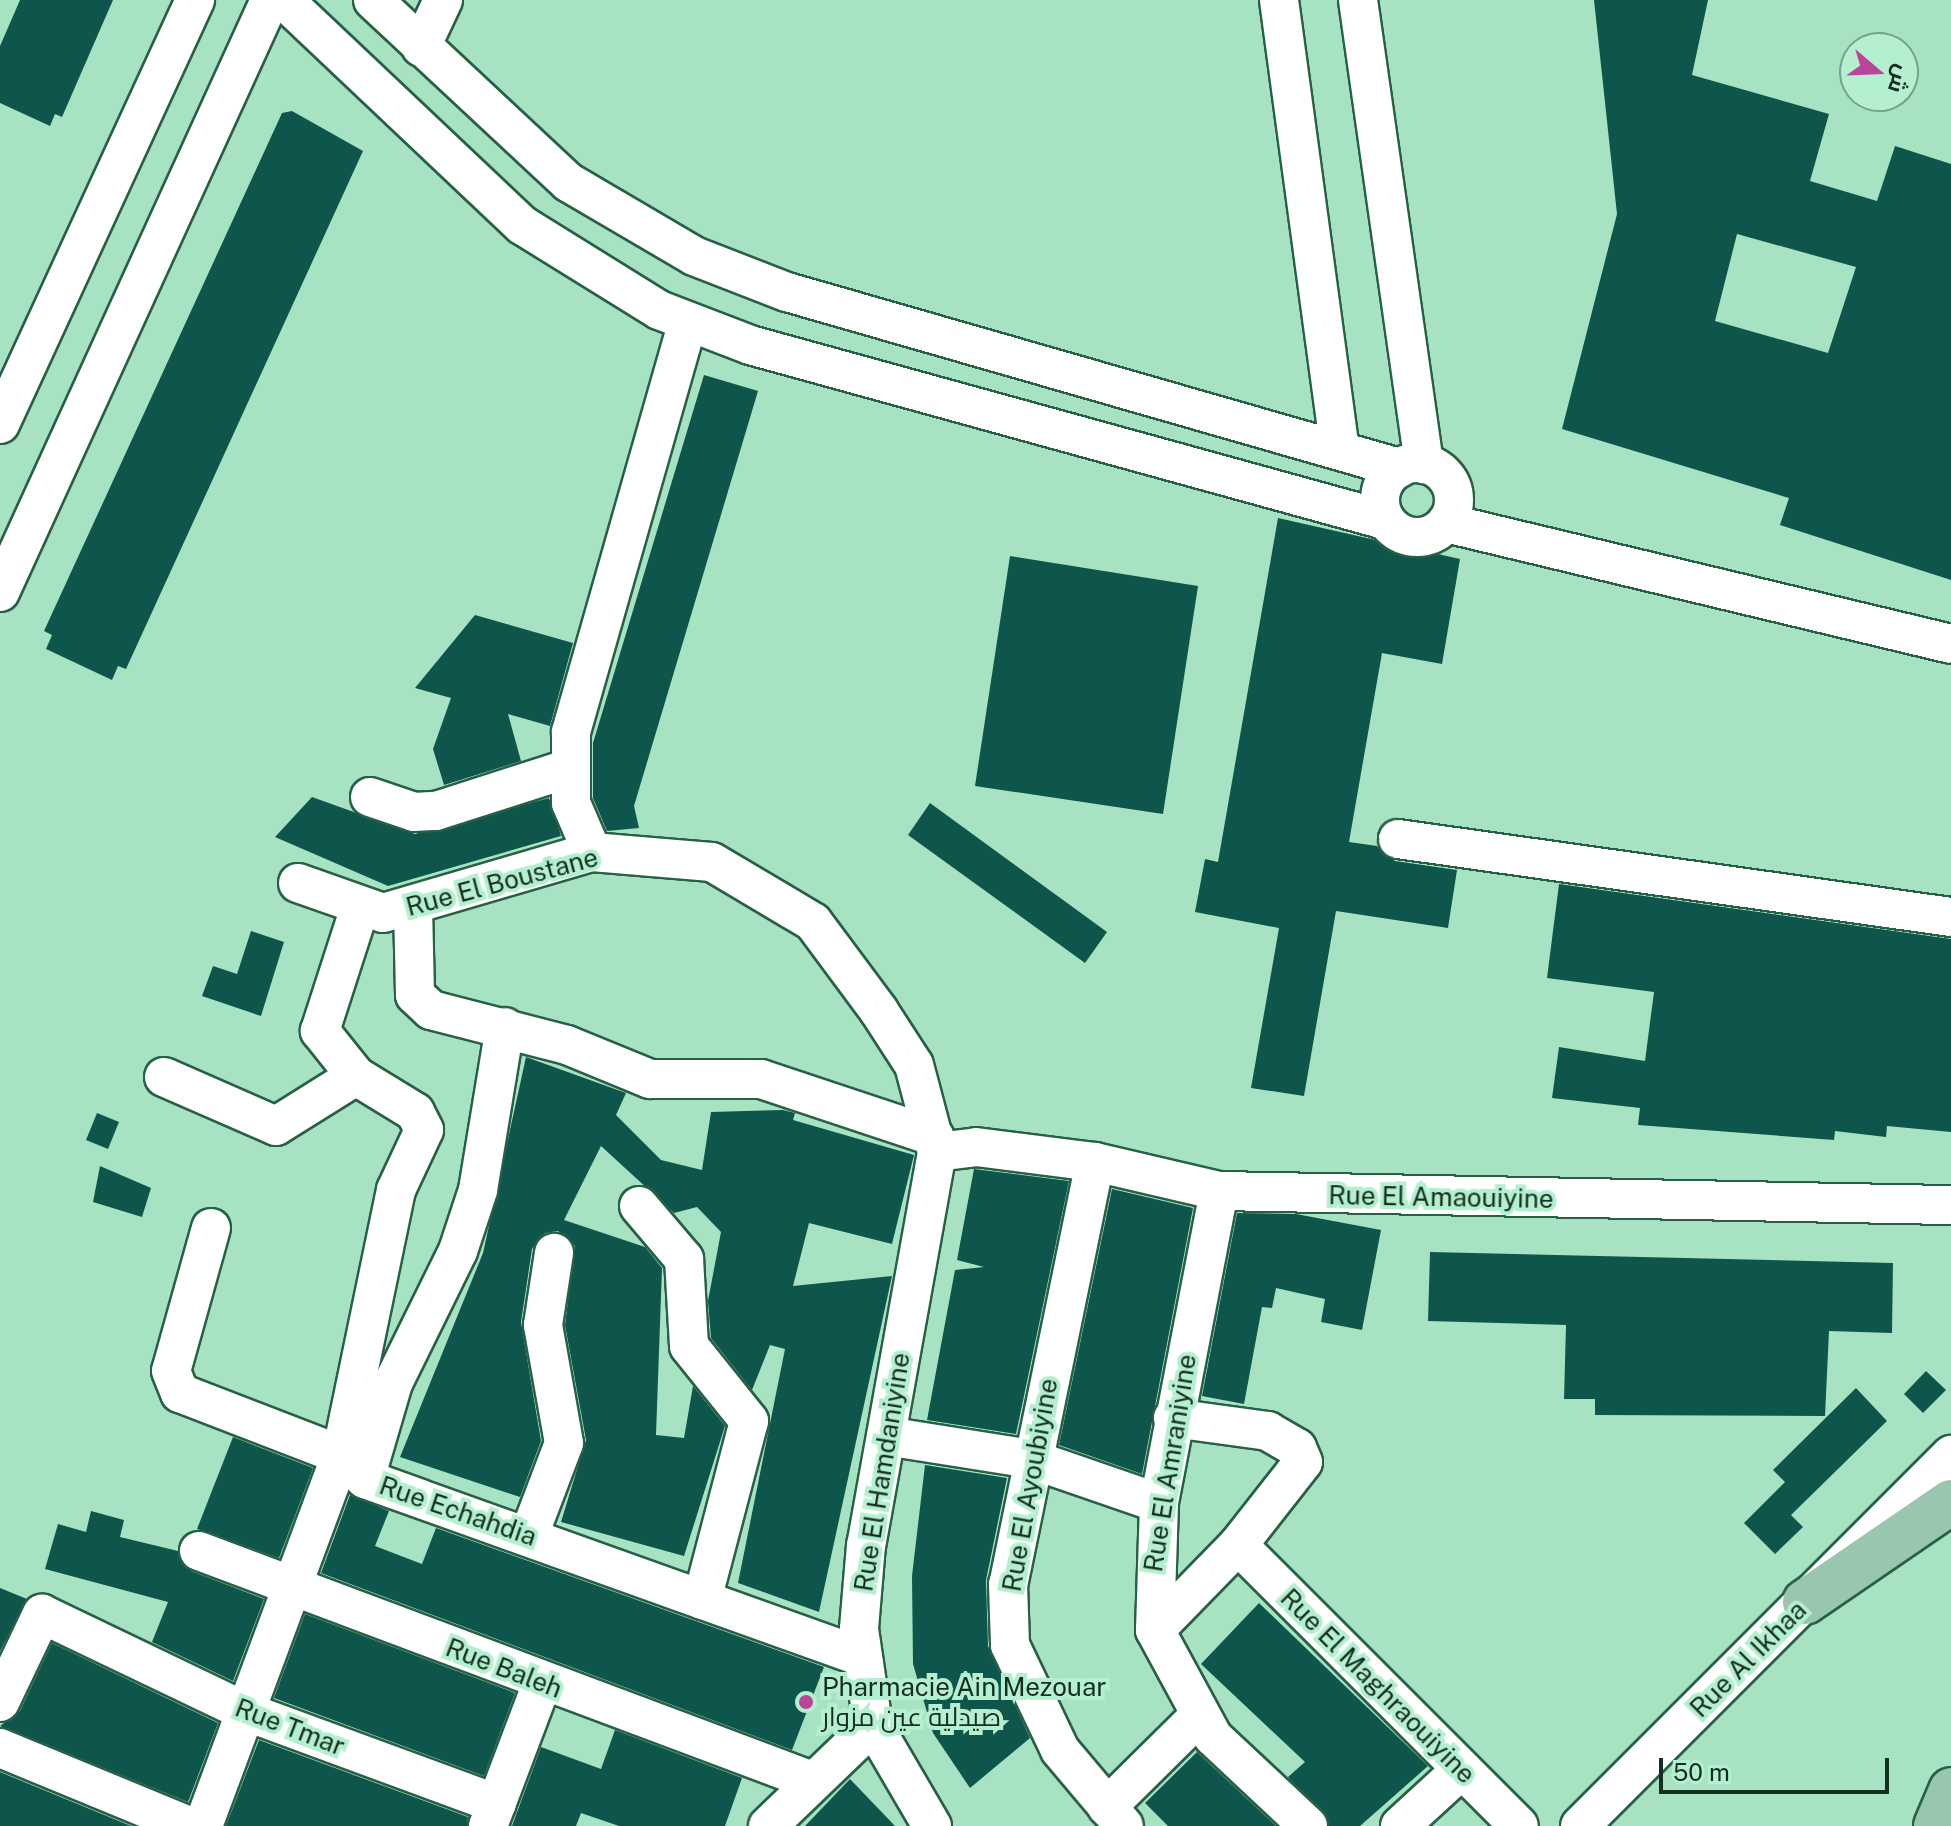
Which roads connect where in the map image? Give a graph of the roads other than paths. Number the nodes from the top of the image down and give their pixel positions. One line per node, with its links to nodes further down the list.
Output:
1 (195, 0): 10 (street)
2 (270, 0): 15 (street)
3 (284, 0): 9 (street)
4 (373, 0): 8 (street)
5 (443, 0): 8 (street)
6 (1279, 0): 11 (street)
7 (1358, 0): 12 (street)
8 (421, 47): 11 (street)
9 (688, 322): 13 (street); 17 (street)
10 (0, 424)
11 (1340, 450): 12 (street)
12 (1411, 466): 13 (street); 14 (street)
13 (1385, 520): 14 (street)
14 (1446, 523): 16 (street)
15 (0, 592)
16 (1951, 644)
17 (567, 769): 18 (street); 20 (street)
18 (370, 797)
19 (1398, 839): 24 (street)
20 (592, 852): 22 (street, Rue El Boustane); 30 (street, Rue El Boustane)
21 (298, 883): 23 (street, Rue El Boustane)
22 (413, 906): 23 (street, Rue El Boustane); 25 (street)
23 (359, 910): 26 (street)
24 (1951, 917)
25 (505, 1027): 28 (street); 30 (street)
26 (356, 1076): 27 (street); 29 (street)
27 (164, 1077)
28 (484, 1134): 29 (street); 41 (street)
29 (421, 1140): 41 (street)
30 (936, 1144): 31 (street, Rue El Amaouiyine); 38 (street, Rue El Hamdaniyine)
31 (1095, 1162): 32 (street, Rue El Amaouiyine); 40 (street, Rue El Ayoubiyine)
32 (1219, 1191): 33 (street, Rue El Amaouiyine); 37 (street, Rue El Amraniyine)
33 (1951, 1205)
34 (639, 1206): 49 (street)
35 (211, 1228): 41 (street, Rue Echahdia)
36 (554, 1253): 45 (street)
37 (1173, 1418): 44 (street, Rue El Amraniyine); 46 (street)
38 (886, 1436): 40 (street); 52 (street, Rue El Hamdaniyine)
39 (1951, 1455): 43 (street)
40 (1031, 1459): 44 (street); 63 (street, Rue El Ayoubiyine)
41 (353, 1467): 45 (street, Rue Echahdia); 48 (street)
42 (1951, 1470): 43 (street)
43 (1934, 1496): 50 (main road)
44 (1159, 1503): 51 (street, Rue El Amraniyine)
45 (529, 1535): 49 (street, Rue Echahdia)
46 (1238, 1545): 51 (street); 59 (street, Rue El Maghraouiyine)
47 (199, 1551): 48 (street, Rue Baleh)
48 (288, 1586): 53 (street, Rue Baleh); 55 (street)
49 (702, 1600): 52 (street, Rue Echahdia)
50 (1805, 1602): 71 (street, Rue Al Ikhaa)
51 (1155, 1630): 56 (street, Rue El Amraniyine)
52 (862, 1657): 57 (street, Rue El Hamdaniyine)
53 (542, 1683): 60 (street, Rue Baleh); 62 (street)
54 (0, 1702): 55 (street, Rue Tmar)
55 (247, 1712): 62 (street, Rue Tmar); 65 (street)
56 (1200, 1715): 63 (street); 68 (street, Rue El Amraniyine)
57 (873, 1725): 60 (street); 67 (street, Rue El Hamdaniyine)
58 (0, 1748): 64 (street)
59 (1462, 1769): 69 (street); 70 (street, Rue El Maghraouiyine)
60 (810, 1780): 66 (street)
61 (1951, 1790): 72 (main road)
62 (493, 1815)
63 (1116, 1817)
64 (189, 1826)
65 (203, 1826)
66 (768, 1826)
67 (932, 1826)
68 (1308, 1826)
69 (1400, 1826)
70 (1519, 1826)
71 (1580, 1826)
72 (1936, 1826)

